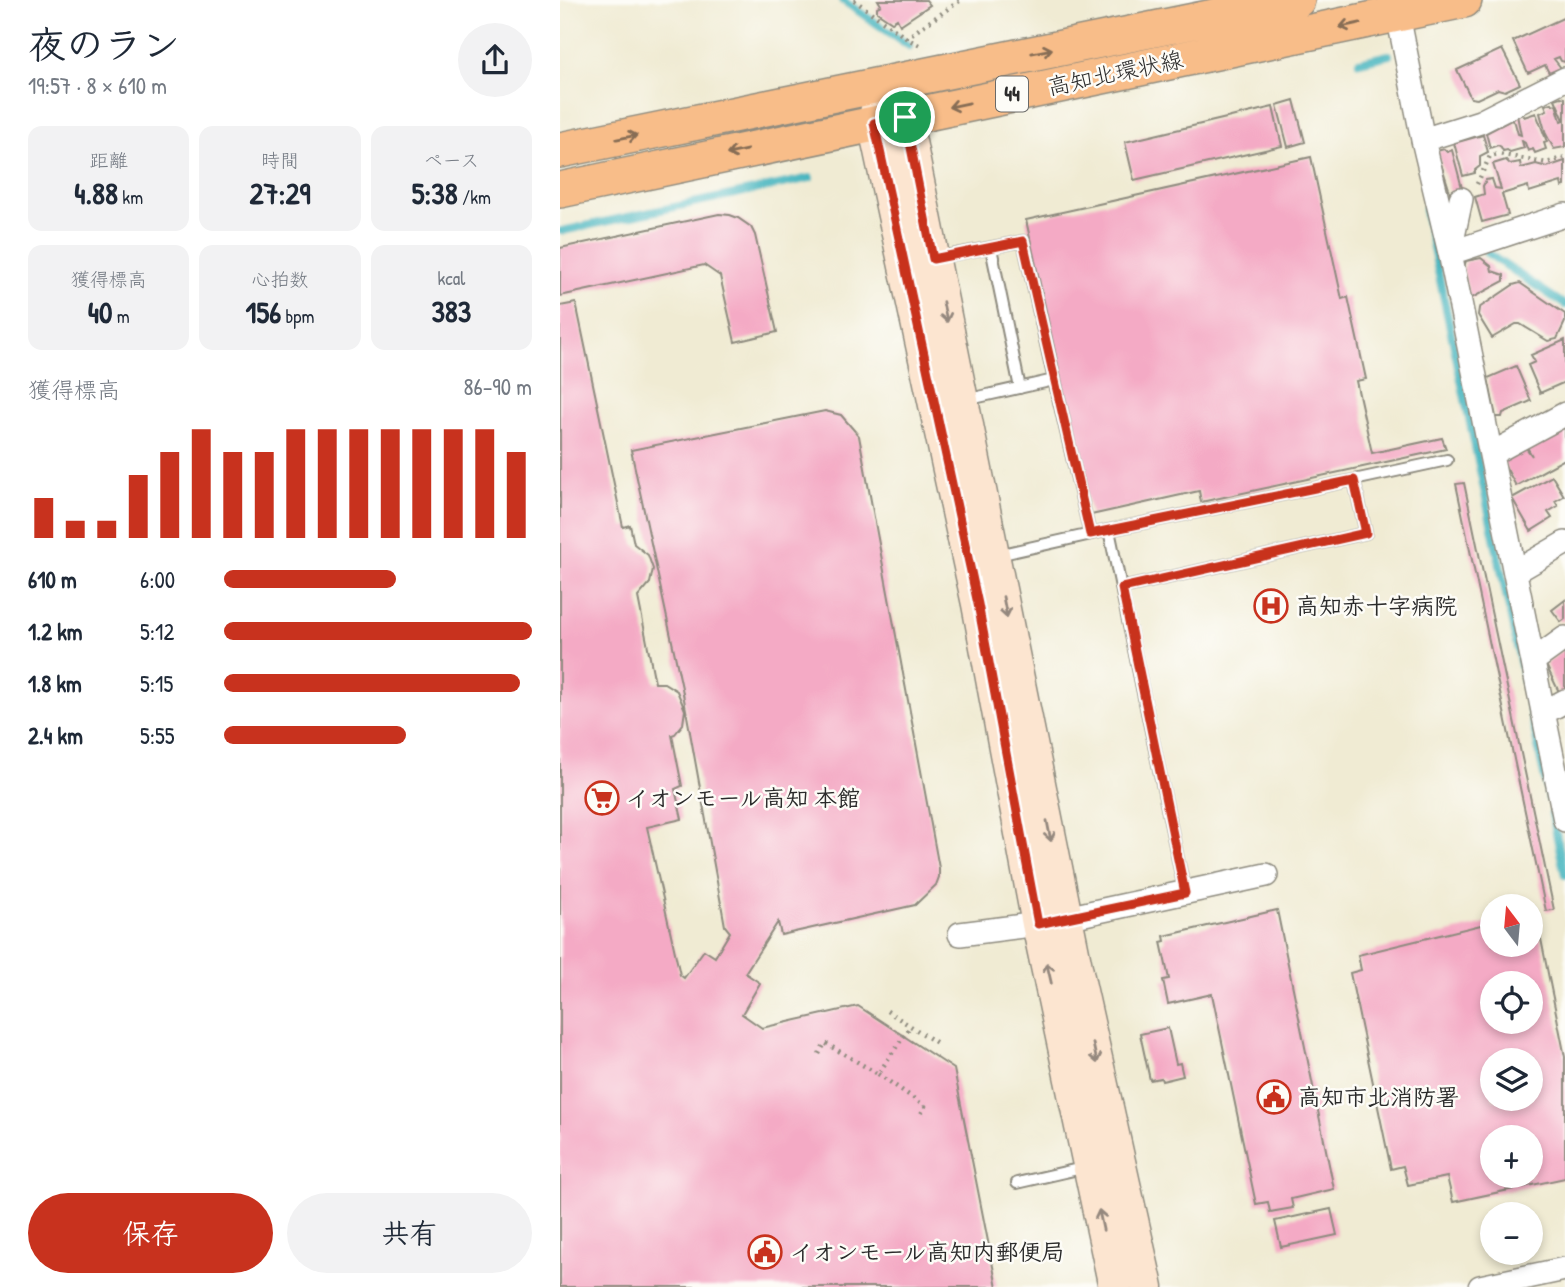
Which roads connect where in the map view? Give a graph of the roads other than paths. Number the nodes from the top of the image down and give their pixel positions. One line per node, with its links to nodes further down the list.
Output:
1 (1297, 0): 5 (main road, 高知北環状線 / 44, one-way to 1)
2 (1464, 0): 3 (main road, 高知北環状線 / 44)
3 (1398, 7): 6 (main road, 高知北環状線 / 44, one-way to 6); 7 (street)
4 (1565, 79): 7 (street)
5 (883, 83): 6 (street); 8 (main road, 高知北環状線 / 44, one-way to 5)
6 (889, 120): 9 (main road, 高知北環状線 / 44, one-way to 9); 14 (street); 36 (street)
7 (1423, 140): 13 (street)
8 (560, 150)
9 (560, 190)
10 (1461, 199): 13 (street)
11 (1565, 215): 13 (street)
12 (990, 248): 14 (lane); 15 (lane); 16 (lane)
13 (1450, 253): 19 (street)
14 (933, 259): 17 (street, one-way to 17)
15 (1054, 380): 16 (lane); 23 (lane)
16 (1020, 388): 17 (lane)
17 (963, 401): 25 (street)
18 (1565, 414): 19 (street)
19 (1491, 454): 26 (street)
20 (1447, 460): 21 (lane)
21 (1354, 480): 22 (lane); 27 (lane)
22 (1109, 530): 23 (lane); 27 (lane)
23 (1090, 534): 25 (lane)
24 (1565, 543): 26 (street)
25 (995, 555): 36 (street, one-way to 36)
26 (1515, 572): 29 (street)
27 (1122, 588): 35 (lane)
28 (1565, 638): 29 (street)
29 (1533, 661): 31 (street)
30 (1565, 701): 31 (street)
31 (1545, 723): 32 (street); 33 (street)
32 (1565, 751)
33 (1565, 820)
34 (1266, 875): 35 (street)
35 (1185, 893): 36 (street)
36 (1052, 921): 37 (street); 38 (street, one-way to 36); 42 (street, one-way to 42)
37 (960, 934)
38 (1090, 1167): 39 (lane); 41 (street, one-way to 38)
39 (1017, 1183)
40 (1565, 1269): 43 (street)
41 (1115, 1287)
42 (1147, 1287)
43 (1480, 1287)

